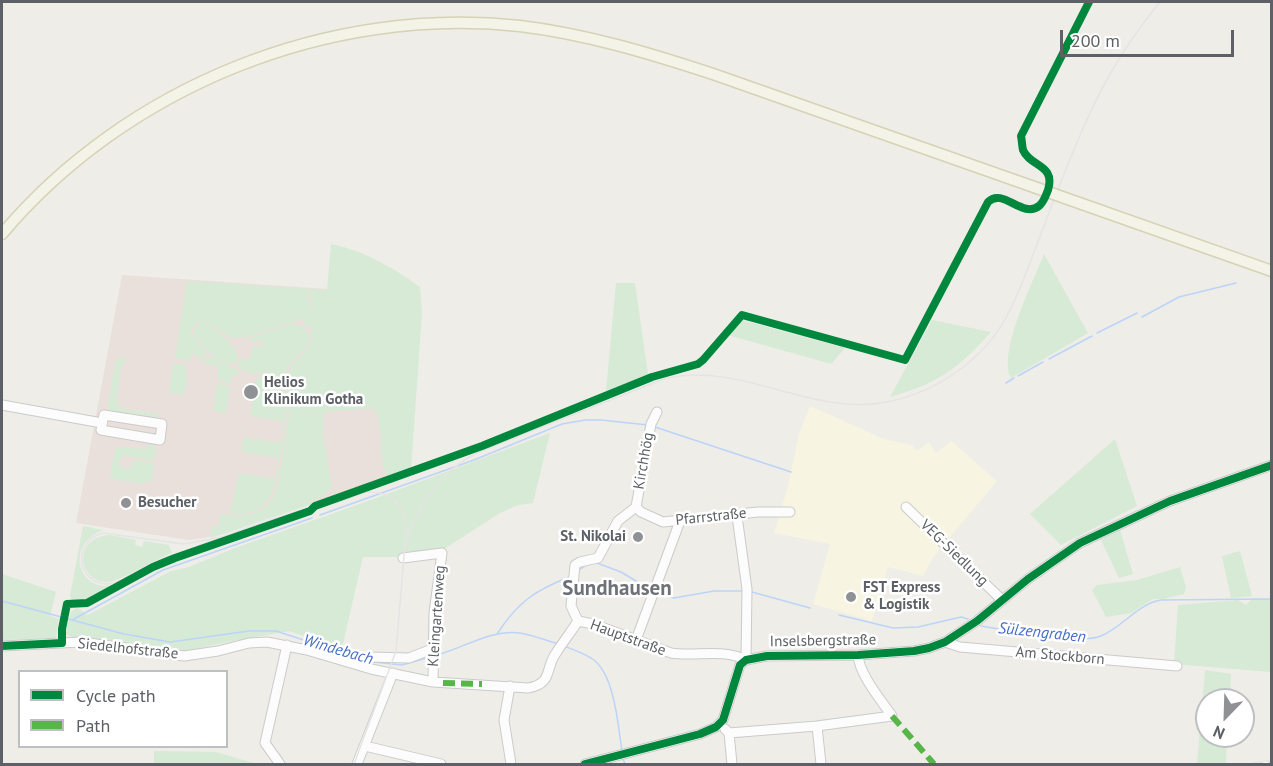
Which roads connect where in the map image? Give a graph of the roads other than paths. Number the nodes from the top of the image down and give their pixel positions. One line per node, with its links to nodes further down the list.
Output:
1 (2, 234): 2 (main road, bridge)
2 (1272, 271)
3 (2, 405): 5 (street)
4 (657, 412): 7 (street, Kirchhög)
5 (102, 422): 5 (street)
6 (1272, 465): 13 (street, Inselsbergstraße)
7 (636, 507): 11 (street, Pfarrstraße); 14 (street, Kirchhög)
8 (906, 507): 13 (street, VEG-Siedlung)
9 (790, 512): 10 (street, Pfarrstraße)
10 (737, 516): 11 (street, Pfarrstraße); 22 (street)
11 (680, 521): 15 (street)
12 (403, 558): 19 (street, Kleingartenweg)
13 (1002, 600): 16 (street, Inselsbergstraße)
14 (578, 621): 15 (street, Hauptstraße); 26 (street, Hauptstraße)
15 (636, 640): 22 (street, Hauptstraße)
16 (945, 642): 20 (street, Inselsbergstraße); 23 (street, Am Stockborn)
17 (286, 645): 18 (street, Siedelhofstraße); 24 (street, Siedelhofstraße); 32 (street)
18 (2, 646)
19 (432, 654): 21 (street); 25 (street, Kleingartenweg)
20 (858, 655): 22 (street, Inselsbergstraße); 28 (street)
21 (369, 657)
22 (746, 660): 27 (street)
23 (1177, 666)
24 (393, 673): 25 (street, Siedelhofstraße); 30 (street)
25 (433, 682): 26 (street, Siedelhofstraße)
26 (510, 686): 34 (street)
27 (720, 724): 29 (street); 35 (street)
28 (817, 726): 29 (street); 37 (street)
29 (729, 733): 36 (street)
30 (367, 740): 31 (street); 33 (street)
31 (437, 764)
32 (280, 765)
33 (357, 765)
34 (511, 765)
35 (585, 765)
36 (732, 765)
37 (820, 765)

